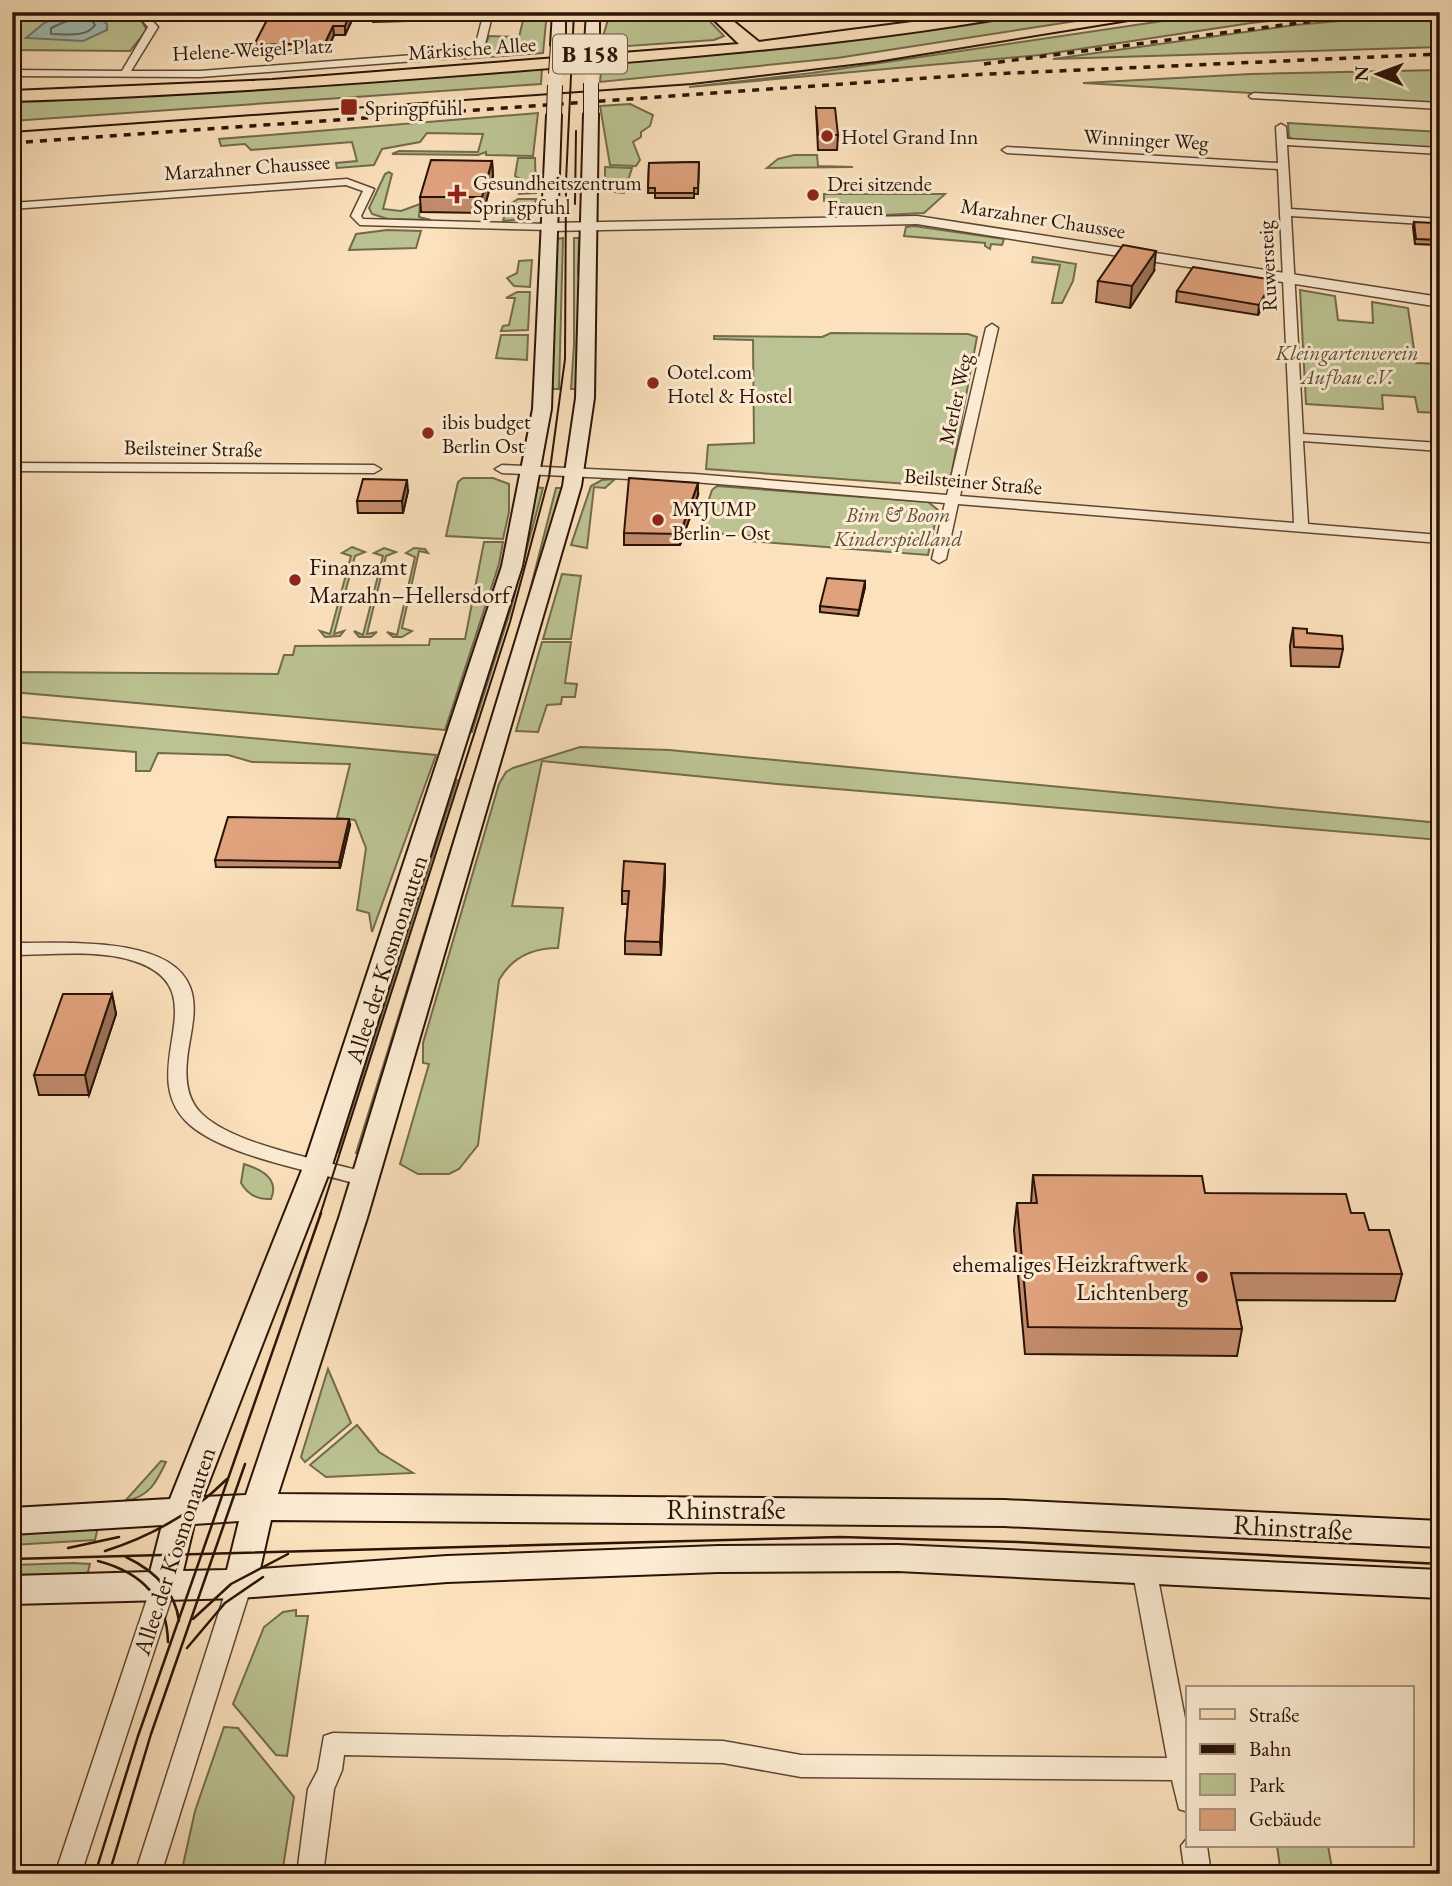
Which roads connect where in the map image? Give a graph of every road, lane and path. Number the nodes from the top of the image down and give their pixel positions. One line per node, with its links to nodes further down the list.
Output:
1 (139, 12): 12 (street, Helene-Weigel-Platz)
2 (489, 12): 11 (street, Helene-Weigel-Platz)
3 (559, 12): 28 (main road, Allee der Kosmonauten, bridge)
4 (593, 12): 27 (main road, Allee der Kosmonauten, bridge)
5 (713, 12): 9 (main road)
6 (728, 12): 9 (main road)
7 (968, 12): 9 (main road, Märkische Allee / B 158)
8 (1016, 12): 9 (main road, Märkische Allee / B 158)
9 (754, 42): 11 (main road, Märkische Allee / B 158); 14 (main road, Märkische Allee / B 158)
10 (12, 65): 12 (street)
11 (382, 65): 12 (street, Helene-Weigel-Platz); 14 (main road); 15 (main road, Märkische Allee / B 158)
12 (127, 69): 13 (street, Helene-Weigel-Platz)
13 (12, 73)
14 (300, 83): 16 (main road, Märkische Allee / B 158)
15 (12, 89)
16 (12, 96)
17 (1254, 96): 18 (street)
18 (1440, 106)
19 (1281, 127): 20 (street, Ruwersteig)
20 (1282, 142): 22 (street); 23 (street, Ruwersteig)
21 (1007, 150): 23 (street, Winninger Weg)
22 (1440, 151)
23 (1283, 166): 25 (street, Ruwersteig)
24 (12, 206): 28 (street, Marzahner Chaussee)
25 (1286, 212): 26 (street); 29 (street, Ruwersteig)
26 (1440, 222)
27 (588, 226): 28 (street, Marzahner Chaussee); 29 (street, Marzahner Chaussee); 38 (main road, Allee der Kosmonauten)
28 (550, 228): 37 (main road, Allee der Kosmonauten)
29 (1289, 278): 30 (street, Marzahner Chaussee); 32 (street, Ruwersteig)
30 (1440, 302)
31 (992, 328): 39 (street, Merler Weg)
32 (1297, 437): 33 (street); 40 (street, Ruwersteig)
33 (1440, 447)
34 (12, 467): 35 (street, Beilsteiner Straße)
35 (374, 469)
36 (502, 469): 37 (street, Beilsteiner Straße)
37 (530, 469): 38 (street, Beilsteiner Straße); 44 (main road, Allee der Kosmonauten)
38 (575, 470): 39 (street, Beilsteiner Straße); 45 (main road, Allee der Kosmonauten)
39 (955, 500): 40 (street, Beilsteiner Straße); 42 (street, Merler Weg)
40 (1301, 528): 41 (street, Beilsteiner Straße)
41 (1440, 539)
42 (939, 559)
43 (12, 949): 44 (street)
44 (318, 1165): 45 (street); 47 (main road, Allee der Kosmonauten)
45 (365, 1179): 46 (main road, Allee der Kosmonauten)
46 (258, 1507): 47 (main road, Rhinstraße); 49 (main road, Rhinstraße); 51 (main road, Allee der Kosmonauten)
47 (181, 1512): 48 (main road, Rhinstraße); 53 (main road, Allee der Kosmonauten)
48 (12, 1521)
49 (1440, 1534)
50 (1144, 1568): 51 (main road, Rhinstraße); 52 (main road, Rhinstraße); 55 (street)
51 (240, 1584): 53 (main road, Rhinstraße); 59 (street, Allee der Kosmonauten)
52 (1440, 1584)
53 (163, 1587): 54 (main road, Rhinstraße); 58 (street, Allee der Kosmonauten)
54 (12, 1590)
55 (1183, 1769): 56 (street); 60 (street)
56 (1186, 1788)
57 (1194, 1848): 61 (street)
58 (68, 1874)
59 (148, 1874)
60 (310, 1874)
61 (1198, 1874)

